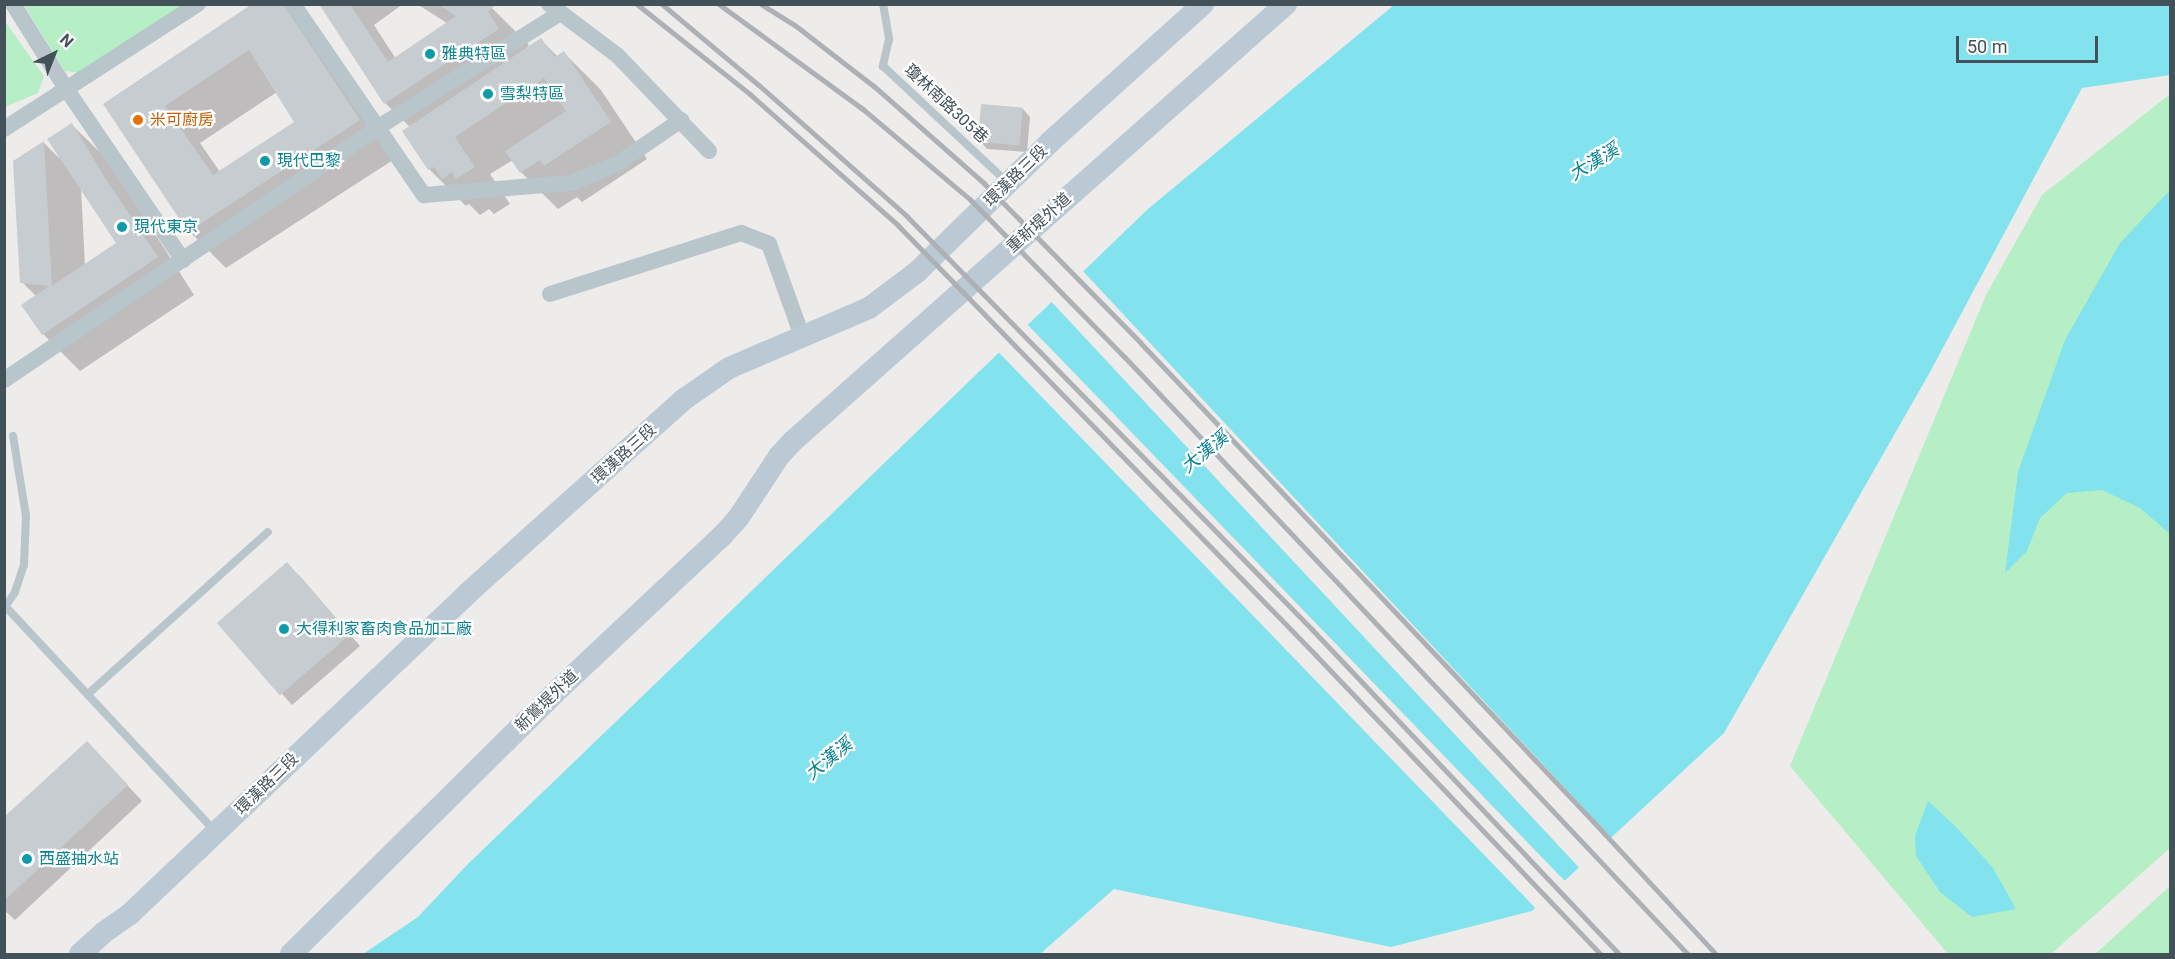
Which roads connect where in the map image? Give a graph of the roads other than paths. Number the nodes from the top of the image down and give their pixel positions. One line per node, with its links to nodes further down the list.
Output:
1 (13, 4): 8 (street)
2 (198, 4): 8 (street)
3 (293, 4): 10 (street)
4 (883, 4): 13 (lane, 瓊林南路305巷)
5 (1203, 4): 13 (street, 環漢路三段)
6 (1286, 4): 19 (street, 重新堤外道)
7 (555, 9): 9 (street); 10 (street)
8 (67, 90): 11 (street); 14 (street)
9 (681, 120): 10 (street); 12 (street)
10 (377, 128): 14 (street)
11 (4, 129)
12 (709, 151)
13 (1008, 183): 16 (street, 環漢路三段)
14 (183, 260): 17 (street)
15 (550, 294): 16 (street)
16 (802, 336): 23 (street, 環漢路三段)
17 (4, 380)
18 (14, 436): 21 (lane)
19 (793, 441): 25 (street, 新鶯堤外道)
20 (268, 532): 22 (lane)
21 (5, 608): 22 (lane)
22 (88, 694): 23 (lane)
23 (217, 832): 24 (street, 環漢路三段)
24 (81, 954)
25 (291, 954)

